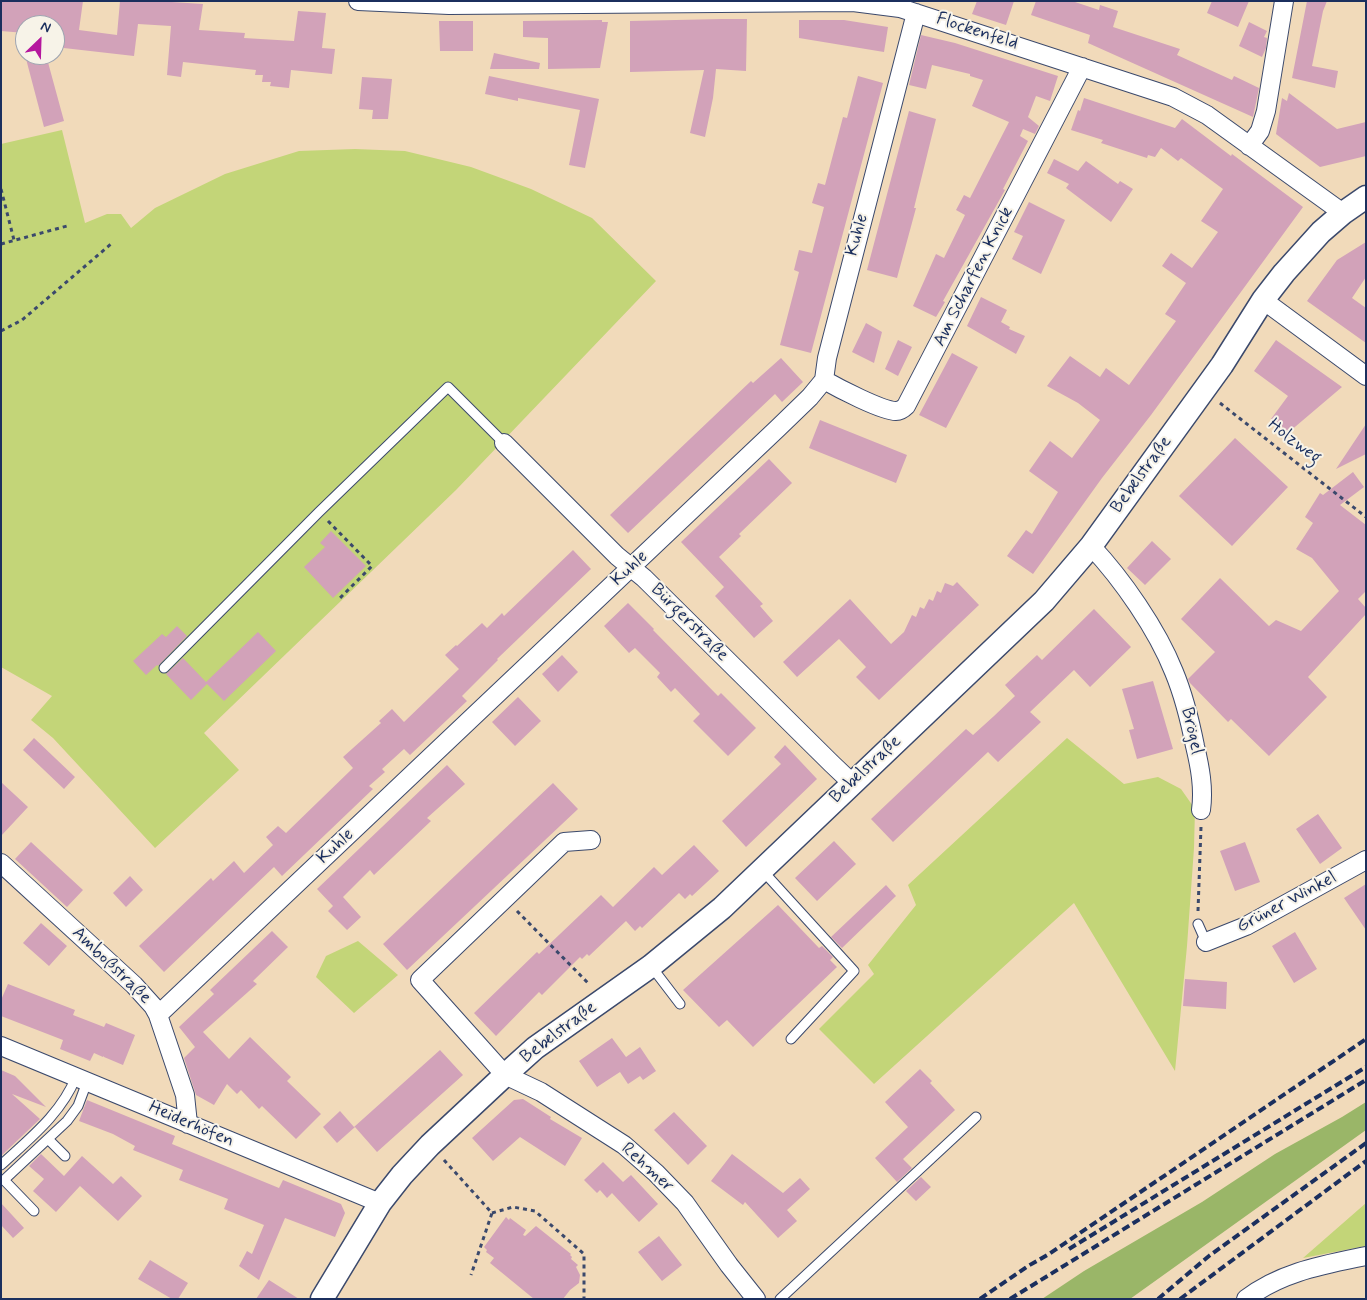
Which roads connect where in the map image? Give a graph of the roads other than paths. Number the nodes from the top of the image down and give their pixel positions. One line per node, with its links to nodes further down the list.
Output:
1 (358, 1): 3 (street, Flockenfeld)
2 (1284, 1): 6 (street)
3 (774, 2): 4 (street, Flockenfeld)
4 (916, 13): 5 (street, Flockenfeld); 11 (street, Kuhle)
5 (1082, 67): 6 (street, Flockenfeld); 11 (street, Am Scharfen Knick)
6 (1249, 146): 8 (street, Flockenfeld)
7 (1366, 197): 8 (street, Bebelstraße)
8 (1343, 213): 9 (street, Bebelstraße)
9 (1264, 300): 10 (street); 13 (street, Bebelstraße)
10 (1366, 376)
11 (824, 380): 14 (street, Kuhle)
12 (504, 444): 14 (street, Bürgerstraße); 15 (lane)
13 (1091, 546): 16 (street, Bebelstraße); 17 (street, Brögel)
14 (630, 568): 16 (street, Bürgerstraße); 26 (street, Kuhle)
15 (164, 668)
16 (852, 783): 21 (street, Bebelstraße)
17 (1201, 810)
18 (591, 840): 29 (street)
19 (1366, 860): 23 (street, Grüner Winkel)
20 (1, 863): 26 (street, Amboßstraße)
21 (762, 869): 24 (street, Bebelstraße); 27 (lane)
22 (1198, 924): 23 (lane)
23 (1206, 942)
24 (651, 966): 25 (lane); 29 (street, Bebelstraße)
25 (680, 1004)
26 (158, 1015): 32 (street, Amboßstraße)
27 (791, 1038)
28 (1, 1046): 30 (street, Heiderhöfen)
29 (505, 1074): 36 (street, Bebelstraße); 40 (street, Rehmer)
30 (82, 1079): 32 (street, Heiderhöfen); 33 (lane); 35 (lane)
31 (976, 1117): 41 (lane)
32 (188, 1124): 36 (street, Heiderhöfen)
33 (48, 1139): 34 (lane); 37 (lane)
34 (65, 1156)
35 (1, 1165)
36 (380, 1203): 39 (street, Bebelstraße)
37 (34, 1211)
38 (1366, 1256): 42 (street)
39 (322, 1299)
40 (756, 1299)
41 (780, 1299)
42 (1246, 1299)

